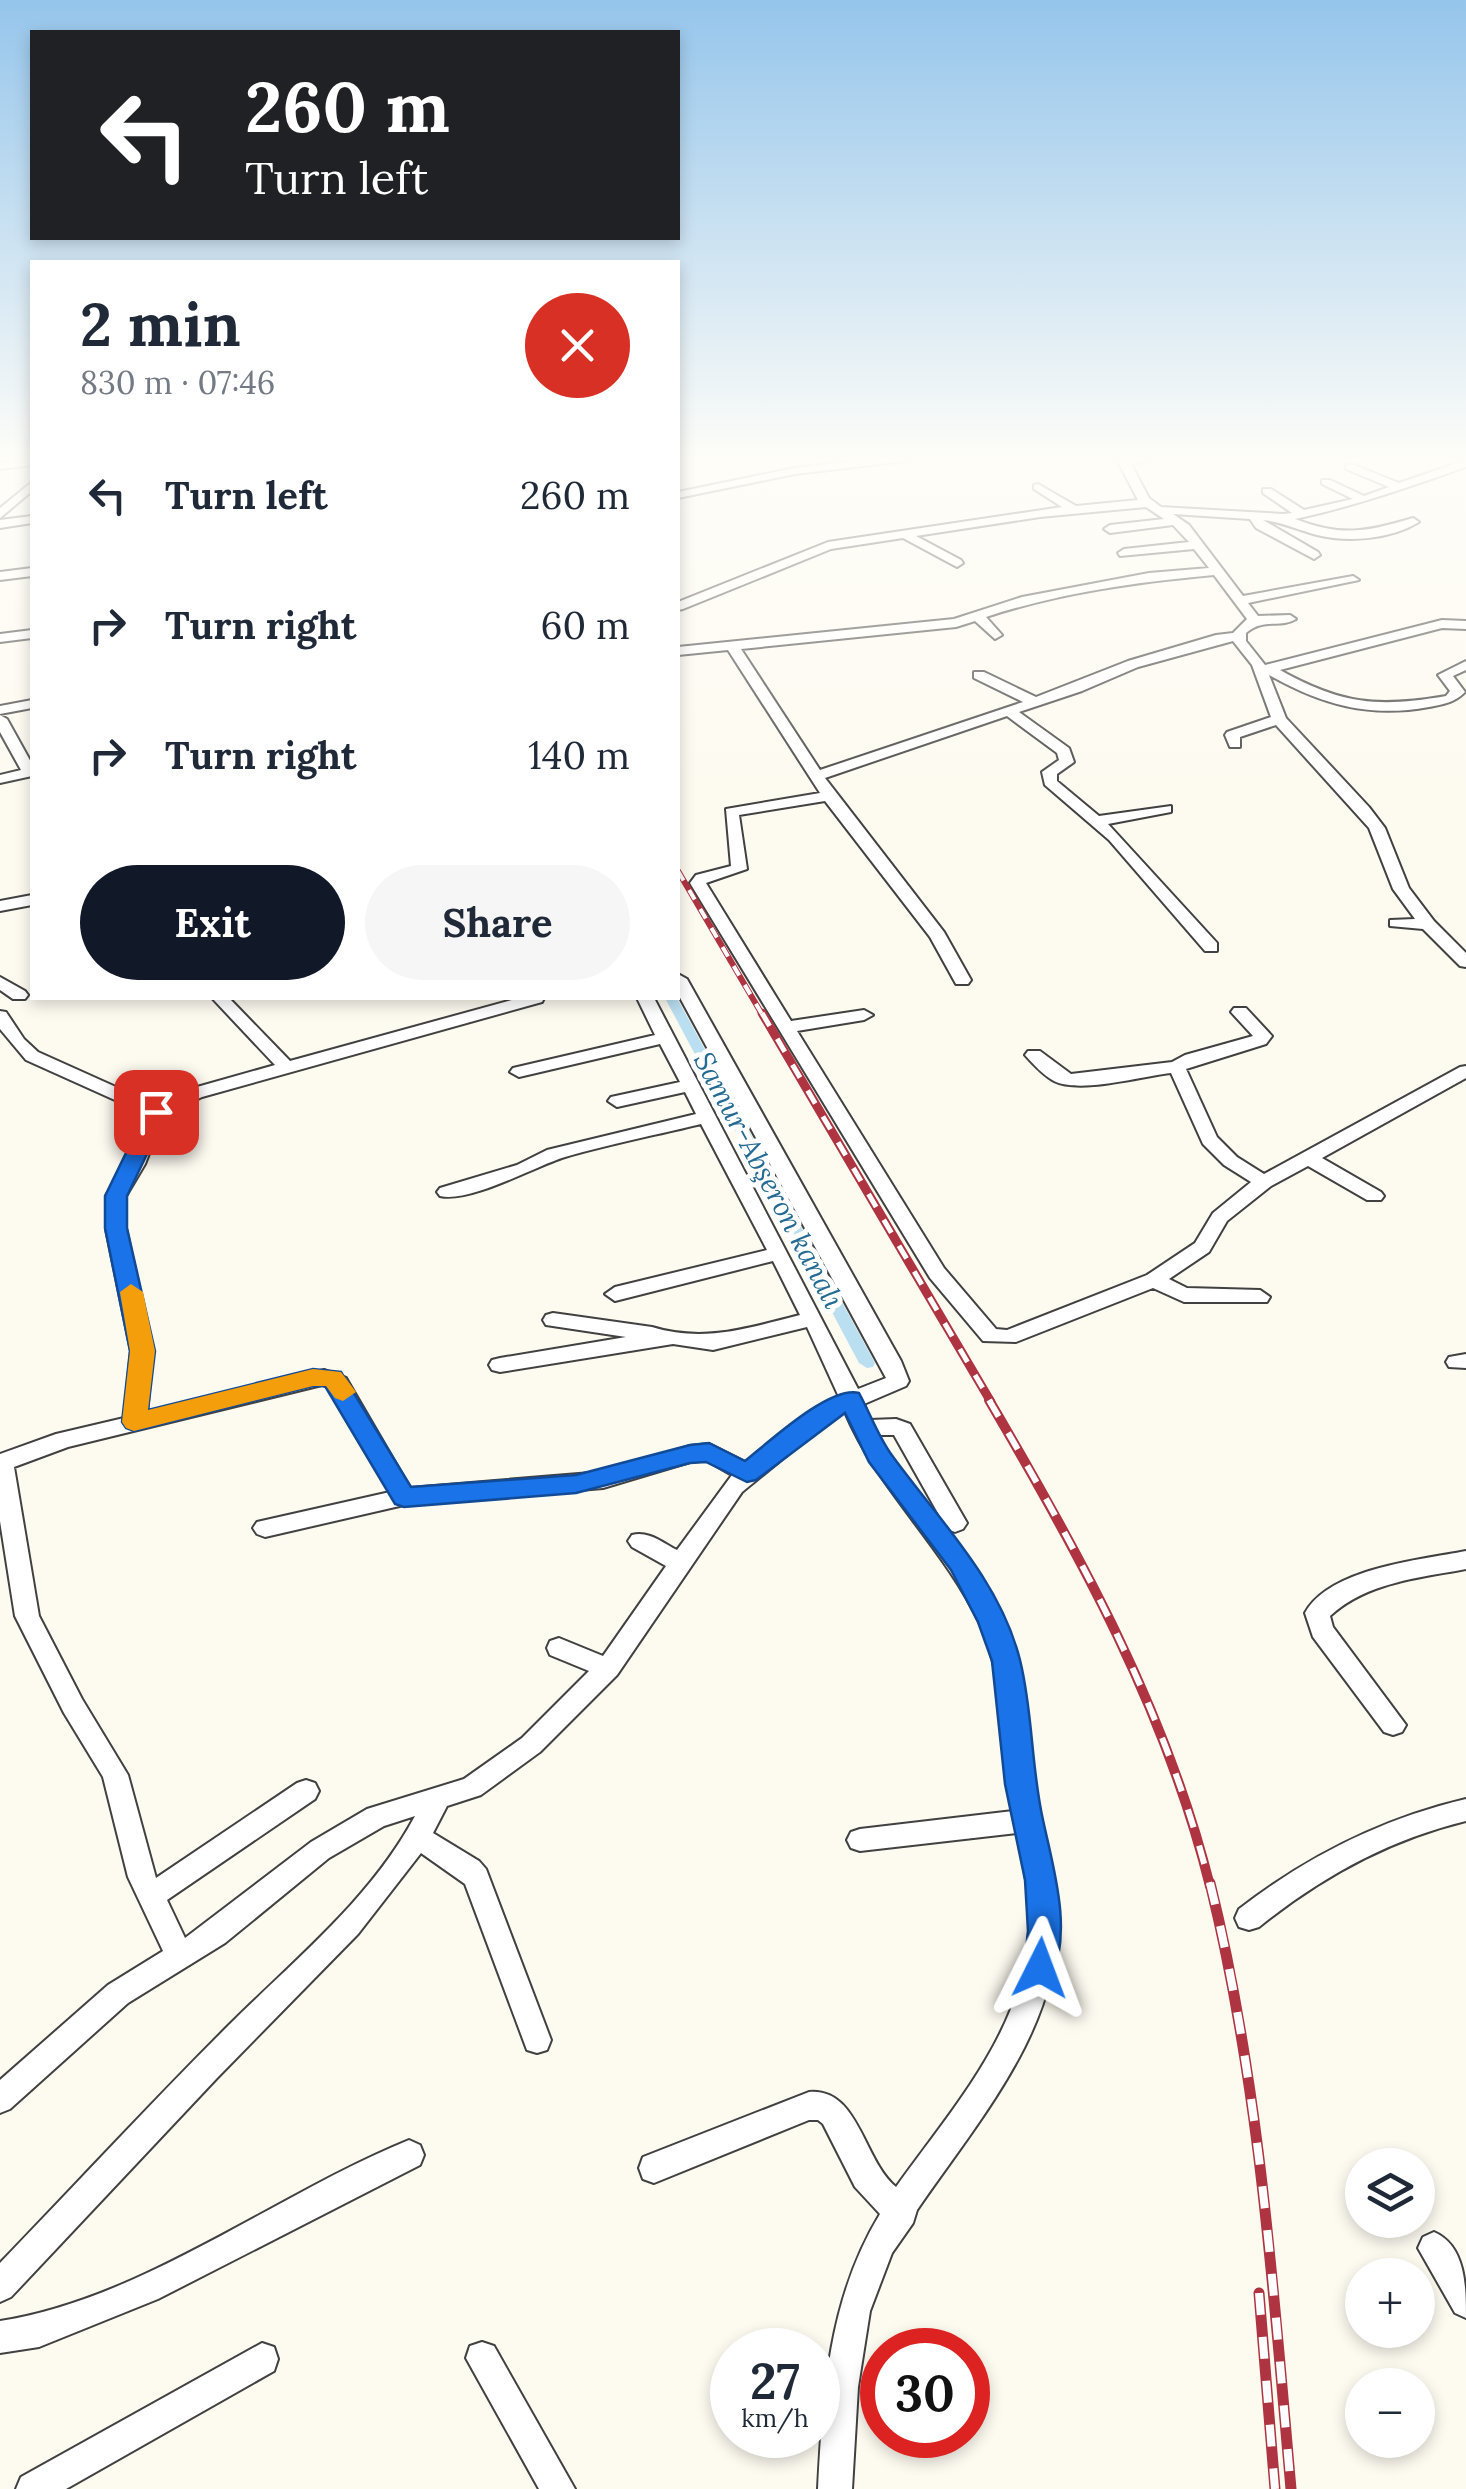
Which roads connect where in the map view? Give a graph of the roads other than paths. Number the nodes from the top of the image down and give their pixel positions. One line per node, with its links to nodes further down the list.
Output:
1 (758, 574): 6 (street)
2 (1187, 574): 7 (street)
3 (1221, 574): 5 (street)
4 (1353, 580): 5 (street)
5 (1243, 600): 9 (street)
6 (680, 605)
7 (979, 618): 12 (street); 15 (street)
8 (1290, 619): 9 (street)
9 (1254, 620): 13 (street)
10 (1466, 626): 18 (street)
11 (30, 634): 14 (street)
12 (995, 635)
13 (1238, 637): 18 (street); 21 (street)
14 (0, 638)
15 (732, 645): 16 (street); 30 (street)
16 (680, 650)
17 (1466, 665): 20 (street)
18 (1264, 669): 20 (street); 26 (street)
19 (979, 674): 21 (street)
20 (1462, 693)
21 (1035, 702): 24 (street)
22 (30, 704): 23 (street)
23 (0, 710)
24 (1009, 711): 30 (street); 34 (street)
25 (0, 720): 28 (street)
26 (1279, 720): 27 (street); 38 (street)
27 (1236, 744)
28 (30, 770)
29 (30, 772): 31 (street)
30 (816, 776): 32 (street)
31 (0, 779)
32 (830, 796): 42 (street); 52 (street)
33 (1166, 809): 34 (street)
34 (1096, 821): 40 (street)
35 (30, 900): 36 (street)
36 (0, 906)
37 (1396, 923): 38 (street)
38 (1428, 924): 39 (street)
39 (1457, 942): 41 (street)
40 (1211, 947)
41 (1466, 962)
42 (962, 980)
43 (0, 982): 45 (street)
44 (680, 983): 75 (street)
45 (19, 995)
46 (222, 1000): 55 (street)
47 (529, 1000): 55 (street)
48 (645, 1000): 53 (street)
49 (1240, 1012): 56 (street)
50 (864, 1015): 52 (street)
51 (0, 1016): 61 (street)
52 (786, 1027): 68 (street)
53 (665, 1038): 57 (street); 59 (street)
54 (1034, 1055): 56 (street)
55 (285, 1066): 61 (street)
56 (1176, 1067): 64 (street)
57 (518, 1072)
58 (1466, 1072): 63 (street)
59 (690, 1086): 60 (street); 62 (street)
60 (617, 1101)
61 (156, 1112): 76 (street)
62 (706, 1116): 65 (street); 67 (street)
63 (1307, 1157): 64 (street); 66 (street)
64 (1264, 1182): 68 (street)
65 (447, 1192)
66 (1374, 1196)
67 (776, 1254): 69 (street); 72 (street)
68 (1154, 1280): 70 (street)
69 (616, 1294)
70 (1260, 1297)
71 (553, 1320): 73 (street)
72 (813, 1320): 73 (street); 75 (street)
73 (674, 1336): 74 (street)
74 (500, 1365)
75 (850, 1399): 77 (street); 79 (street)
76 (134, 1422): 78 (street); 80 (street)
77 (862, 1428): 81 (street); 92 (street)
78 (1, 1462): 95 (street)
79 (747, 1473): 80 (street); 85 (street)
80 (404, 1497): 82 (street)
81 (955, 1523)
82 (265, 1528)
83 (640, 1540): 85 (street)
84 (1466, 1560): 88 (street)
85 (682, 1563): 87 (street)
86 (559, 1648): 87 (street)
87 (608, 1668): 90 (street)
88 (1394, 1725)
89 (306, 1792): 95 (street)
90 (438, 1798): 93 (street); 97 (street)
91 (1466, 1810): 96 (street)
92 (1028, 1820): 94 (street); 102 (street)
93 (419, 1838): 98 (street); 104 (street)
94 (860, 1840)
95 (151, 1896): 97 (street)
96 (1249, 1918)
97 (179, 1956): 99 (street)
98 (537, 2040)
99 (0, 2099)
100 (410, 2154): 106 (street)
101 (654, 2168): 102 (street)
102 (902, 2212): 111 (street)
103 (1434, 2248): 105 (street)
104 (0, 2286)
105 (1466, 2302)
106 (0, 2337)
107 (482, 2358): 110 (street)
108 (262, 2359): 109 (street)
109 (33, 2489)
110 (558, 2489)
111 (835, 2489)

